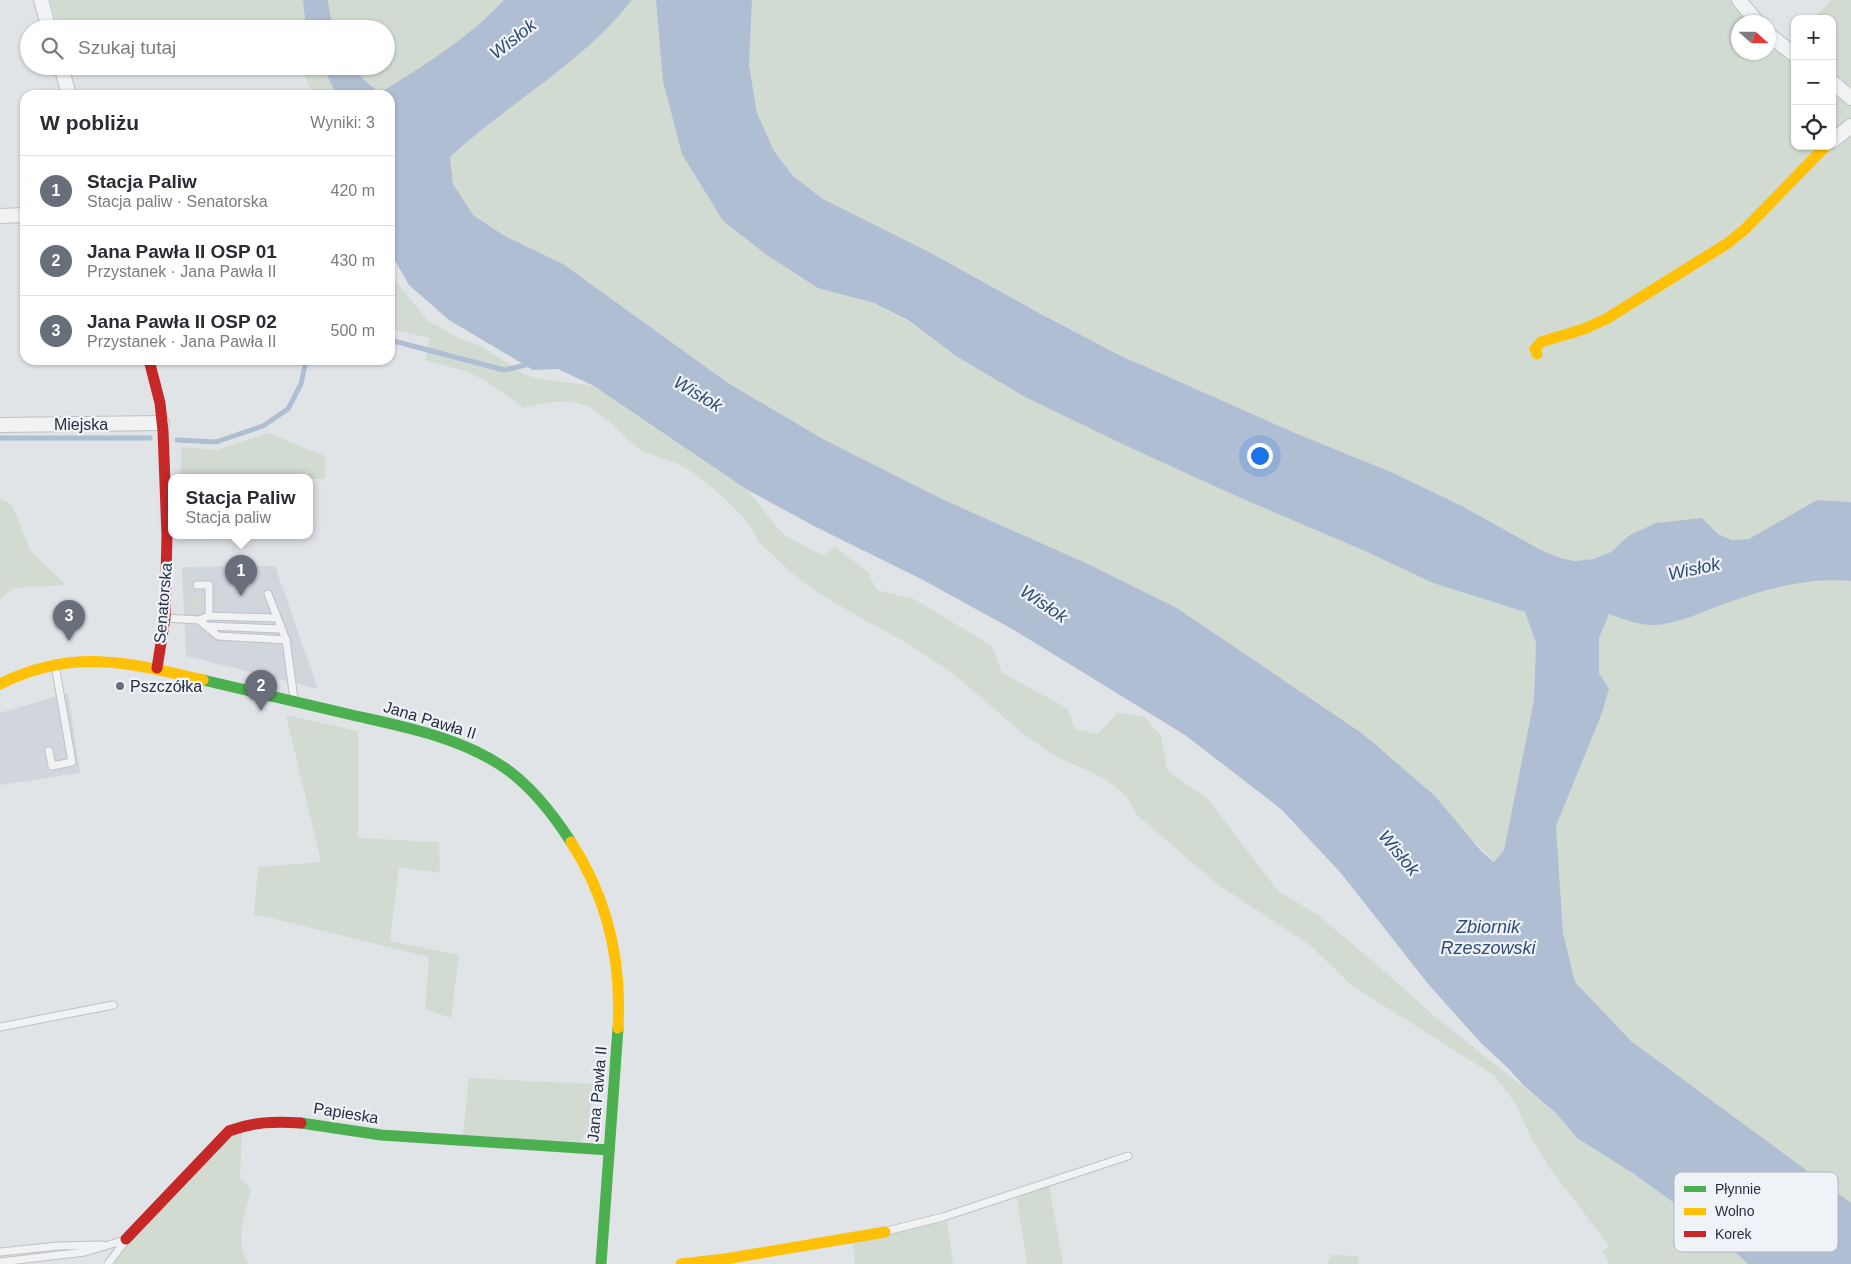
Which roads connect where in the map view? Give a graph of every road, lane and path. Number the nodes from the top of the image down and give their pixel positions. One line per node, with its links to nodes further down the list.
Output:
1 (41, 0): 4 (street)
2 (1739, 0): 3 (street)
3 (1751, 15)
4 (47, 20)
5 (1776, 40): 6 (street)
6 (1791, 52)
7 (63, 75): 9 (street)
8 (1836, 85): 10 (street)
9 (68, 90)
10 (1851, 98)
11 (1851, 126): 12 (street)
12 (1836, 138)
13 (1822, 150): 16 (street)
14 (20, 215): 15 (street)
15 (0, 216)
16 (1538, 354)
17 (150, 365): 18 (street, Senatorska)
18 (162, 424): 19 (street, Miejska); 23 (street, Senatorska)
19 (0, 425)
20 (197, 585): 22 (lane)
21 (268, 594): 24 (lane)
22 (209, 616): 24 (lane); 25 (lane)
23 (165, 618): 25 (lane); 30 (street, Senatorska)
24 (277, 618): 27 (lane)
25 (199, 620): 26 (lane)
26 (206, 626): 27 (lane); 28 (lane)
27 (281, 629): 28 (lane)
28 (286, 640): 32 (lane)
29 (55, 663): 30 (street, Jana Pawła II); 31 (street, Jana Pawła II); 33 (lane)
30 (157, 668): 32 (street, Jana Pawła II)
31 (0, 684)
32 (294, 702): 36 (street, Jana Pawła II)
33 (49, 751)
34 (113, 1005): 35 (lane)
35 (0, 1027)
36 (609, 1150): 39 (street, Papieska); 44 (street, Jana Pawła II)
37 (1128, 1156): 38 (lane)
38 (885, 1232): 45 (street)
39 (126, 1239): 40 (lane); 43 (lane)
40 (110, 1245): 41 (lane); 42 (lane)
41 (0, 1252)
42 (0, 1262)
43 (108, 1264)
44 (601, 1264)
45 (681, 1264)

